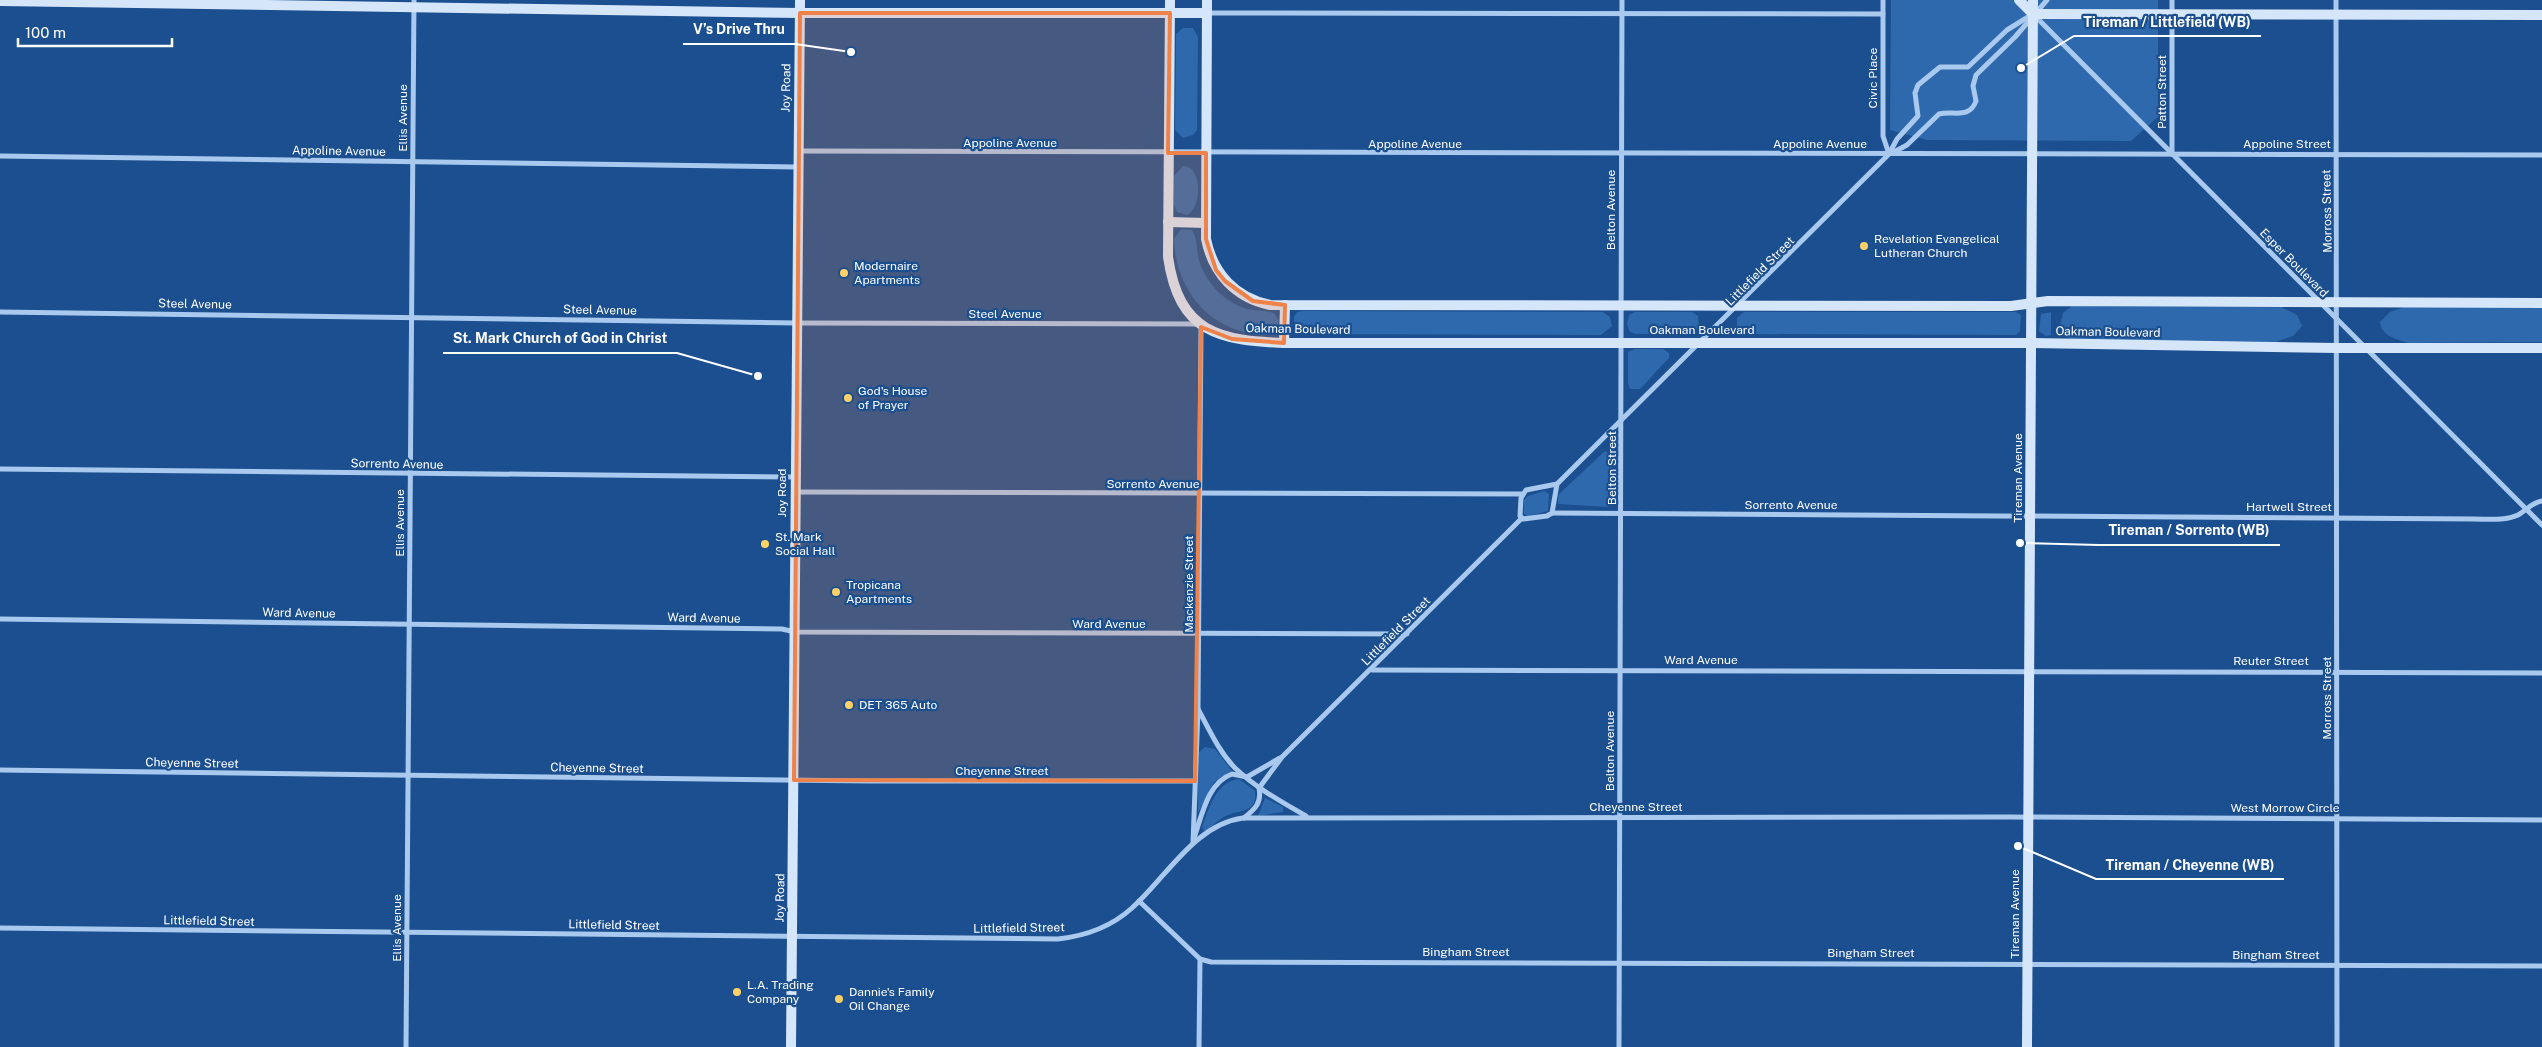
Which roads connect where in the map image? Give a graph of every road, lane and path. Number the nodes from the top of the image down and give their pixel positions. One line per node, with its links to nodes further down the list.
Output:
1 (800, 0): 13 (street, Joy Road)
2 (1170, 0): 14 (street, Oakman Boulevard)
3 (1207, 0): 15 (street, Oakman Boulevard)
4 (1622, 0): 16 (street, Belton Avenue)
5 (1883, 0): 17 (street, Civic Place)
6 (2018, 0): 18 (street)
7 (2033, 0): 18 (street, Tireman Avenue)
8 (2047, 0): 18 (street)
9 (2172, 0): 19 (street, Patton Street)
10 (2336, 0): 20 (street, Morross Street)
11 (0, 1): 12 (street)
12 (414, 4): 13 (street); 32 (street, Ellis Avenue)
13 (800, 13): 14 (street); 22 (street, Joy Road)
14 (1170, 13): 15 (street); 23 (street, Oakman Boulevard)
15 (1207, 13): 16 (street); 24 (street, Oakman Boulevard)
16 (1622, 14): 17 (street); 25 (street, Belton Avenue)
17 (1883, 14): 26 (street, Civic Place)
18 (2033, 14): 19 (street); 26 (street, Littlefield Street); 26 (street, Littlefield Street); 27 (street, Tireman Avenue); 28 (street, Esper Boulevard)
19 (2173, 14): 20 (street); 28 (street, Patton Street)
20 (2336, 14): 21 (street); 29 (street, Morross Street)
21 (2542, 15)
22 (798, 151): 23 (street, Appoline Avenue); 33 (street, Joy Road)
23 (1168, 153): 24 (street, Appoline Avenue); 34 (street, Oakman Boulevard)
24 (1206, 153): 25 (street, Appoline Avenue); 35 (street, Oakman Boulevard)
25 (1621, 154): 26 (street, Appoline Avenue); 41 (street, Belton Avenue)
26 (1889, 154): 27 (street, Appoline Avenue); 42 (street, Littlefield Street)
27 (2032, 154): 28 (street, Appoline Street); 38 (street, Tireman Avenue)
28 (2172, 154): 29 (street, Appoline Street); 36 (street, Esper Boulevard)
29 (2336, 154): 30 (street, Appoline Street); 37 (street, Morross Street)
30 (2542, 155)
31 (0, 156): 32 (street, Appoline Avenue)
32 (413, 162): 33 (street, Appoline Avenue); 44 (street, Ellis Avenue)
33 (797, 167): 46 (street, Joy Road)
34 (1168, 222): 35 (street); 47 (street, Oakman Boulevard)
35 (1206, 223): 40 (street, Oakman Boulevard)
36 (2320, 302): 37 (street, Oakman Boulevard); 38 (street, Oakman Boulevard); 45 (street, Esper Boulevard)
37 (2338, 302): 39 (street, Oakman Boulevard); 45 (street, Morross Street)
38 (2032, 303): 42 (street, Oakman Boulevard); 51 (street, Tireman Avenue)
39 (2542, 303)
40 (1285, 305): 41 (street, Oakman Boulevard); 49 (street)
41 (1621, 305): 42 (street, Oakman Boulevard); 48 (street, Belton Avenue)
42 (1739, 306): 50 (street, Littlefield Street)
43 (0, 312): 44 (street, Steel Avenue)
44 (411, 317): 46 (street, Steel Avenue); 57 (street, Ellis Avenue)
45 (2338, 321): 52 (street, Morross Street); 53 (street, Esper Boulevard)
46 (796, 324): 47 (street, Steel Avenue); 58 (street, Joy Road)
47 (1201, 324): 49 (street, Oakman Boulevard); 61 (street, Mackenzie Street)
48 (1622, 342): 49 (street, Oakman Boulevard); 50 (street, Oakman Boulevard); 55 (street, Belton Avenue)
49 (1284, 343)
50 (1701, 343): 51 (street, Oakman Boulevard); 55 (street, Littlefield Street)
51 (2032, 343): 52 (street, Oakman Boulevard); 67 (street, Tireman Avenue)
52 (2338, 348): 53 (street, Oakman Boulevard); 69 (street, Morross Street)
53 (2364, 348): 54 (street, Oakman Boulevard); 64 (street, Esper Boulevard)
54 (2542, 348)
55 (1622, 421): 59 (street, Littlefield Street); 66 (street, Belton Street)
56 (0, 468): 57 (street, Sorrento Avenue)
57 (410, 475): 58 (street, Sorrento Avenue); 72 (street, Ellis Avenue)
58 (795, 477): 60 (street, Joy Road)
59 (1557, 484): 62 (street, Sorrento Avenue); 65 (street)
60 (795, 492): 61 (street, Sorrento Avenue); 73 (street, Joy Road)
61 (1200, 494): 62 (street, Sorrento Avenue); 74 (street, Mackenzie Street)
62 (1522, 494): 68 (street)
63 (2542, 501): 64 (street, Hartwell Street)
64 (2526, 509): 69 (street, Hartwell Street); 70 (street, Esper Boulevard)
65 (1552, 513): 66 (street, Sorrento Avenue); 68 (street, Sorrento Avenue)
66 (1622, 515): 67 (street, Sorrento Avenue); 77 (street, Belton Avenue)
67 (2030, 516): 69 (street, Hartwell Street); 79 (street, Tireman Avenue)
68 (1522, 518): 75 (street, Littlefield Street)
69 (2338, 518): 78 (street, Morross Street)
70 (2542, 525)
71 (0, 619): 72 (street, Ward Avenue)
72 (409, 625): 73 (street, Ward Avenue); 84 (street, Ellis Avenue)
73 (795, 632): 74 (street, Ward Avenue); 86 (street, Joy Road)
74 (1199, 634): 75 (street, Ward Avenue); 81 (street, Mackenzie Street)
75 (1407, 634): 76 (street, Littlefield Street)
76 (1372, 670): 77 (street, Ward Avenue); 82 (street, Littlefield Street)
77 (1621, 670): 79 (street, Ward Avenue); 90 (street, Belton Avenue)
78 (2337, 671): 79 (street, Reuter Street); 80 (street, Reuter Street); 93 (street, Morross Street)
79 (2030, 672): 91 (street, Tireman Avenue)
80 (2542, 673)
81 (1198, 709): 85 (street); 87 (street, Mackenzie Street)
82 (1282, 757): 85 (street, Littlefield Street); 88 (street, Littlefield Street)
83 (0, 770): 84 (street, Cheyenne Street)
84 (408, 775): 86 (street, Cheyenne Street); 98 (street, Ellis Avenue)
85 (1248, 777): 88 (street); 95 (street, Littlefield Street)
86 (794, 780): 87 (street, Cheyenne Street); 99 (street, Joy Road)
87 (1194, 781): 95 (street, Mackenzie Street)
88 (1259, 788): 89 (street); 92 (street, Littlefield Street)
89 (1307, 817): 90 (street, Cheyenne Street); 92 (street, Cheyenne Street)
90 (1620, 817): 91 (street, Cheyenne Street); 101 (street, Belton Avenue)
91 (2028, 817): 93 (street, West Morrow Circle); 102 (street, Tireman Avenue)
92 (1243, 818): 95 (street, Littlefield Street)
93 (2337, 818): 94 (street, West Morrow Circle); 103 (street, Morross Street)
94 (2542, 820)
95 (1192, 843): 96 (street, Littlefield Street)
96 (1140, 901): 99 (street, Littlefield Street); 100 (street)
97 (0, 928): 98 (street, Littlefield Street)
98 (407, 933): 99 (street, Littlefield Street); 105 (street, Ellis Avenue)
99 (792, 938): 106 (street, Joy Road)
100 (1200, 959): 101 (street, Bingham Street); 107 (street)
101 (1619, 963): 102 (street, Bingham Street); 108 (street, Belton Avenue)
102 (2028, 964): 103 (street, Bingham Street); 109 (street, Tireman Avenue)
103 (2337, 965): 104 (street, Bingham Street); 110 (street, Morross Street)
104 (2542, 966)
105 (406, 1047)
106 (791, 1047)
107 (1199, 1047)
108 (1619, 1047)
109 (2027, 1047)
110 (2337, 1047)

